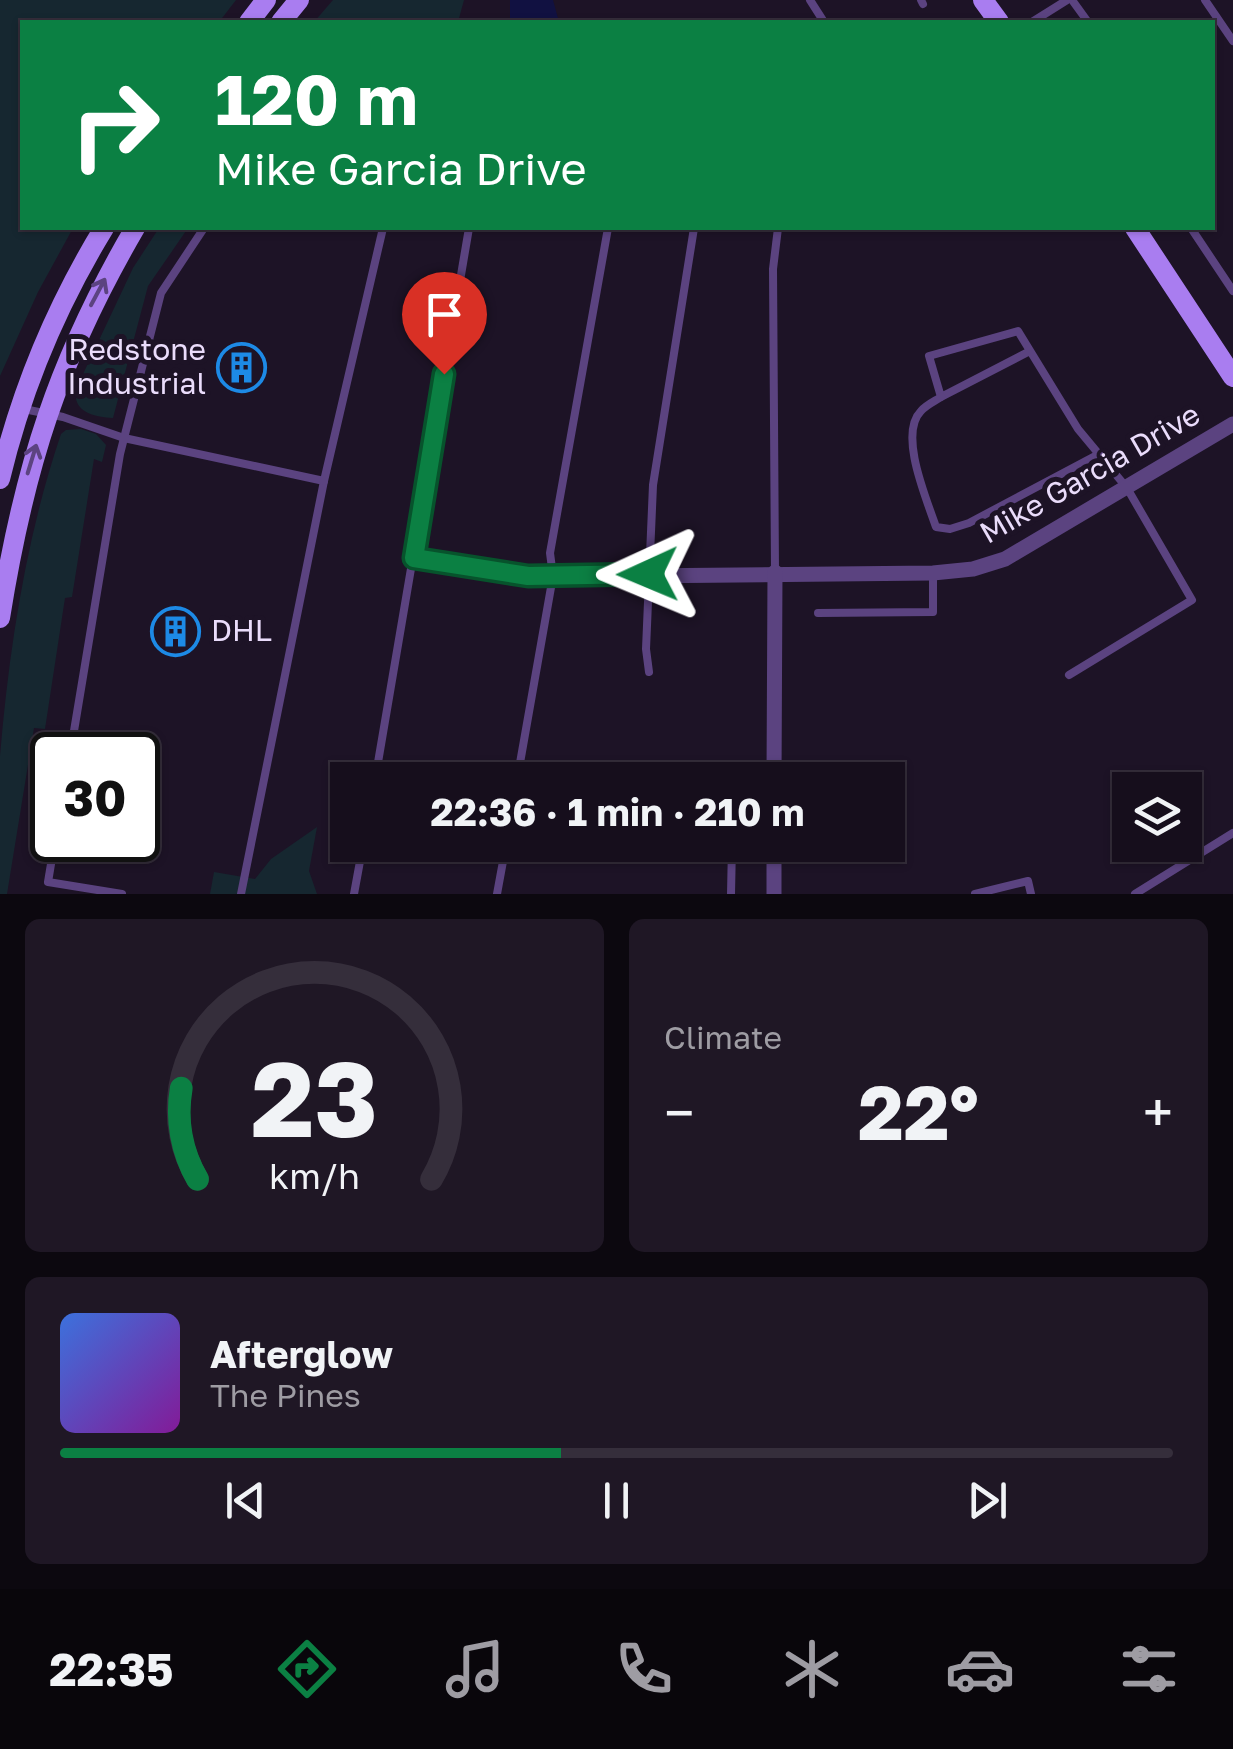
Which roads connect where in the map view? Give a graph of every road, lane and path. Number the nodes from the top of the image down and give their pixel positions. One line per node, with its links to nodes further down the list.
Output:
1 (266, 0): 5 (main road)
2 (300, 0): 6 (main road)
3 (1069, 0): 7 (lane); 8 (lane)
4 (1204, 0): 9 (lane)
5 (251, 20)
6 (285, 20)
7 (1035, 20)
8 (1086, 20)
9 (1233, 41)
10 (103, 230): 24 (main road)
11 (133, 230): 25 (main road, one-way to 11)
12 (203, 230): 27 (lane)
13 (383, 230): 30 (lane)
14 (469, 230): 32 (lane)
15 (608, 230): 36 (lane)
16 (694, 230): 35 (lane)
17 (778, 230): 33 (lane)
18 (1136, 230): 22 (main road)
19 (1191, 230): 20 (lane)
20 (1233, 291)
21 (1030, 351): 23 (lane); 23 (lane); 28 (lane)
22 (1233, 377)
23 (941, 397): 28 (lane)
24 (20, 408): 25 (lane); 29 (main road)
25 (46, 413): 27 (lane); 38 (main road, one-way to 25)
26 (1233, 424): 31 (street, Mike Garcia Drive)
27 (124, 438): 30 (lane); 41 (lane)
28 (1099, 454): 31 (lane)
29 (0, 479)
30 (324, 481): 52 (lane)
31 (1127, 488): 34 (street, Mike Garcia Drive); 40 (lane)
32 (414, 558): 36 (street, Mike Garcia Drive); 42 (lane)
33 (776, 572): 34 (street, Mike Garcia Drive); 35 (street, Mike Garcia Drive); 44 (street)
34 (933, 572): 37 (lane)
35 (648, 574): 36 (street, Mike Garcia Drive); 39 (lane)
36 (553, 576): 43 (lane)
37 (818, 613)
38 (0, 618)
39 (649, 672)
40 (1069, 675)
41 (74, 732)
42 (377, 762)
43 (520, 762)
44 (774, 762)
45 (1233, 833): 59 (lane)
46 (51, 862): 51 (lane)
47 (360, 862): 53 (lane)
48 (503, 862): 54 (lane)
49 (732, 862): 55 (lane)
50 (774, 862): 56 (street)
51 (122, 894)
52 (240, 894)
53 (354, 894)
54 (497, 894)
55 (731, 894)
56 (774, 894)
57 (975, 894): 58 (lane)
58 (1031, 894)
59 (1135, 894)

